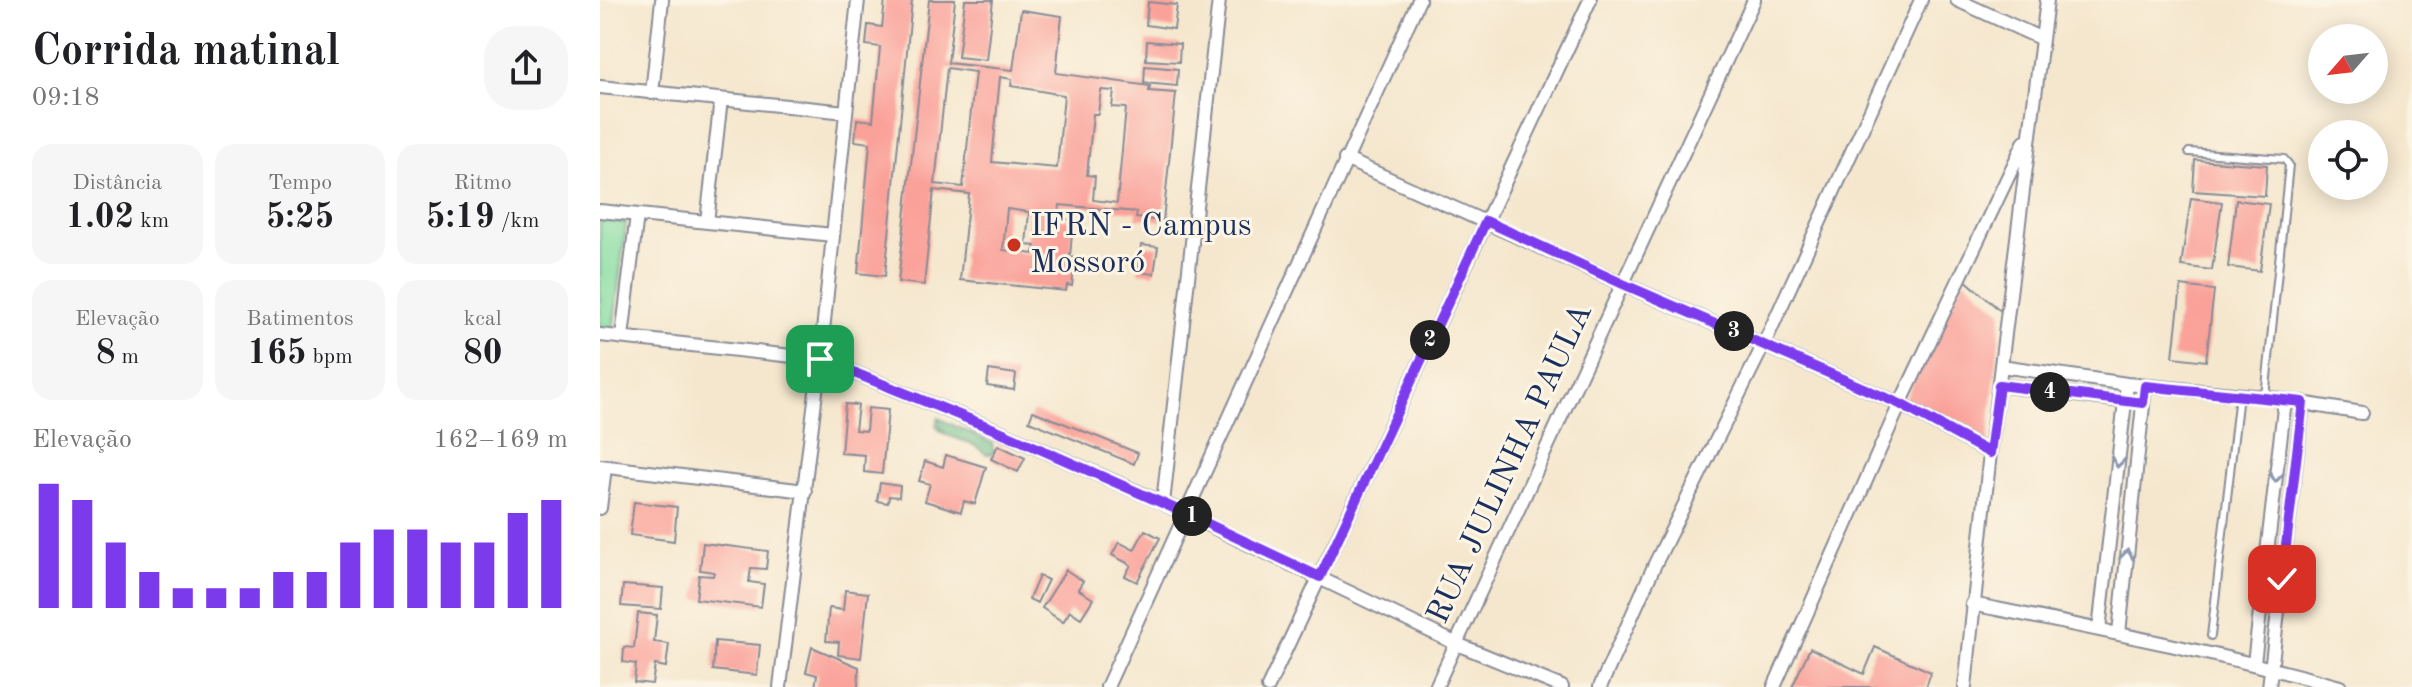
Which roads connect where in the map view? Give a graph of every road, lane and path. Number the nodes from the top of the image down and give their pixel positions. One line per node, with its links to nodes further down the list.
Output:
1 (662, 0): 12 (street)
2 (858, 0): 14 (street)
3 (1219, 0): 43 (street)
4 (1419, 0): 17 (street)
5 (1590, 0): 20 (street)
6 (1754, 0): 23 (street, RUA JULINHA PAULA)
7 (1921, 0): 26 (street)
8 (1957, 0): 10 (street)
9 (2047, 0): 10 (street)
10 (2042, 39): 15 (street)
11 (600, 87): 12 (street)
12 (652, 93): 13 (street)
13 (721, 99): 14 (street); 21 (street)
14 (846, 112): 22 (street)
15 (2030, 131): 28 (street); 38 (street)
16 (2189, 152): 33 (lane)
17 (1345, 159): 20 (street); 45 (street)
18 (600, 211): 19 (street)
19 (637, 215): 21 (street); 25 (street)
20 (1486, 221): 23 (street); 46 (street)
21 (707, 222): 22 (street)
22 (833, 235): 27 (street)
23 (1623, 284): 26 (street); 51 (street, RUA JULINHA PAULA)
24 (600, 335): 25 (street)
25 (622, 337): 27 (street)
26 (1764, 344): 38 (street); 59 (street)
27 (820, 359): 42 (street); 43 (street)
28 (2001, 366): 29 (street); 30 (street)
29 (2127, 384): 31 (street); 35 (street)
30 (1999, 385): 35 (street); 40 (street)
31 (2145, 386): 32 (street); 37 (street)
32 (2239, 395): 33 (street); 50 (lane)
33 (2265, 397): 34 (street)
34 (2285, 400): 36 (street); 52 (street, one-way to 52)
35 (2126, 401): 37 (street); 48 (street, one-way to 48)
36 (2303, 402): 39 (street); 53 (street)
37 (2143, 403): 49 (street, one-way to 37)
38 (1900, 404): 40 (street); 60 (street)
39 (2362, 413)
40 (1990, 453): 47 (street)
41 (603, 466): 42 (street); 44 (street)
42 (805, 491): 54 (street)
43 (1163, 503): 45 (street)
44 (600, 508)
45 (1187, 514): 46 (street); 55 (street)
46 (1320, 577): 51 (street); 56 (street)
47 (1972, 604): 48 (street); 61 (street)
48 (2099, 630): 49 (street)
49 (2119, 633): 52 (street)
50 (2211, 636)
51 (1457, 644): 57 (street, RUA JULINHA PAULA); 58 (street)
52 (2254, 663): 53 (street)
53 (2272, 668): 62 (street); 63 (street)
54 (780, 687)
55 (1107, 687)
56 (1268, 687)
57 (1436, 687)
58 (1562, 687)
59 (1600, 687)
60 (1774, 687)
61 (1965, 687)
62 (2269, 687)
63 (2340, 687)

